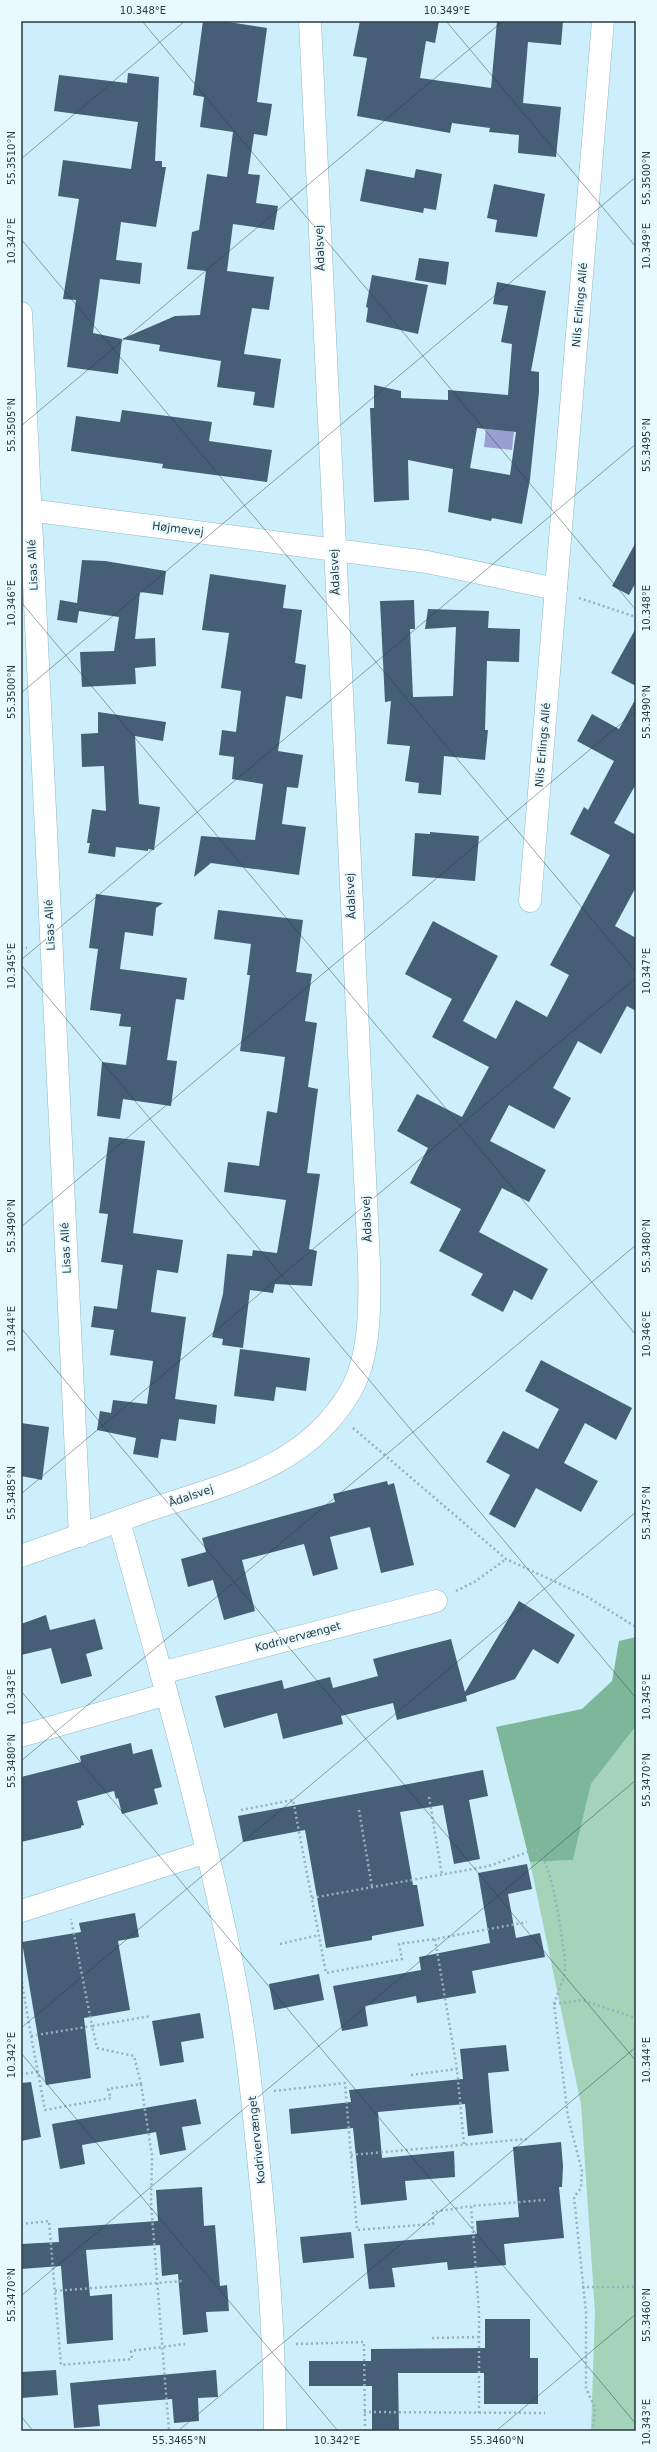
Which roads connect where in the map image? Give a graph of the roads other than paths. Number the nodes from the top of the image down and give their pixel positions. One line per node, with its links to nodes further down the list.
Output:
1 (310, 21): 5 (street, Ådalsvej)
2 (603, 21): 6 (street, Nils Erlings Allé)
3 (21, 313): 4 (street, Lisas Allé)
4 (26, 510): 5 (street, Højmevej); 9 (street, Lisas Allé)
5 (334, 549): 6 (street); 8 (street, Ådalsvej)
6 (556, 589): 7 (street, Nils Erlings Allé)
7 (530, 901)
8 (119, 1521): 9 (street, Ådalsvej); 12 (street, Kodrivervænget)
9 (80, 1536): 10 (street, Ådalsvej)
10 (21, 1556)
11 (436, 1601): 12 (street, Kodrivervænget)
12 (161, 1673): 13 (street, Kodrivervænget)
13 (167, 1694): 14 (street); 15 (street, Kodrivervænget)
14 (21, 1736)
15 (207, 1852): 16 (street); 17 (street, Kodrivervænget)
16 (21, 1911)
17 (275, 2431)

